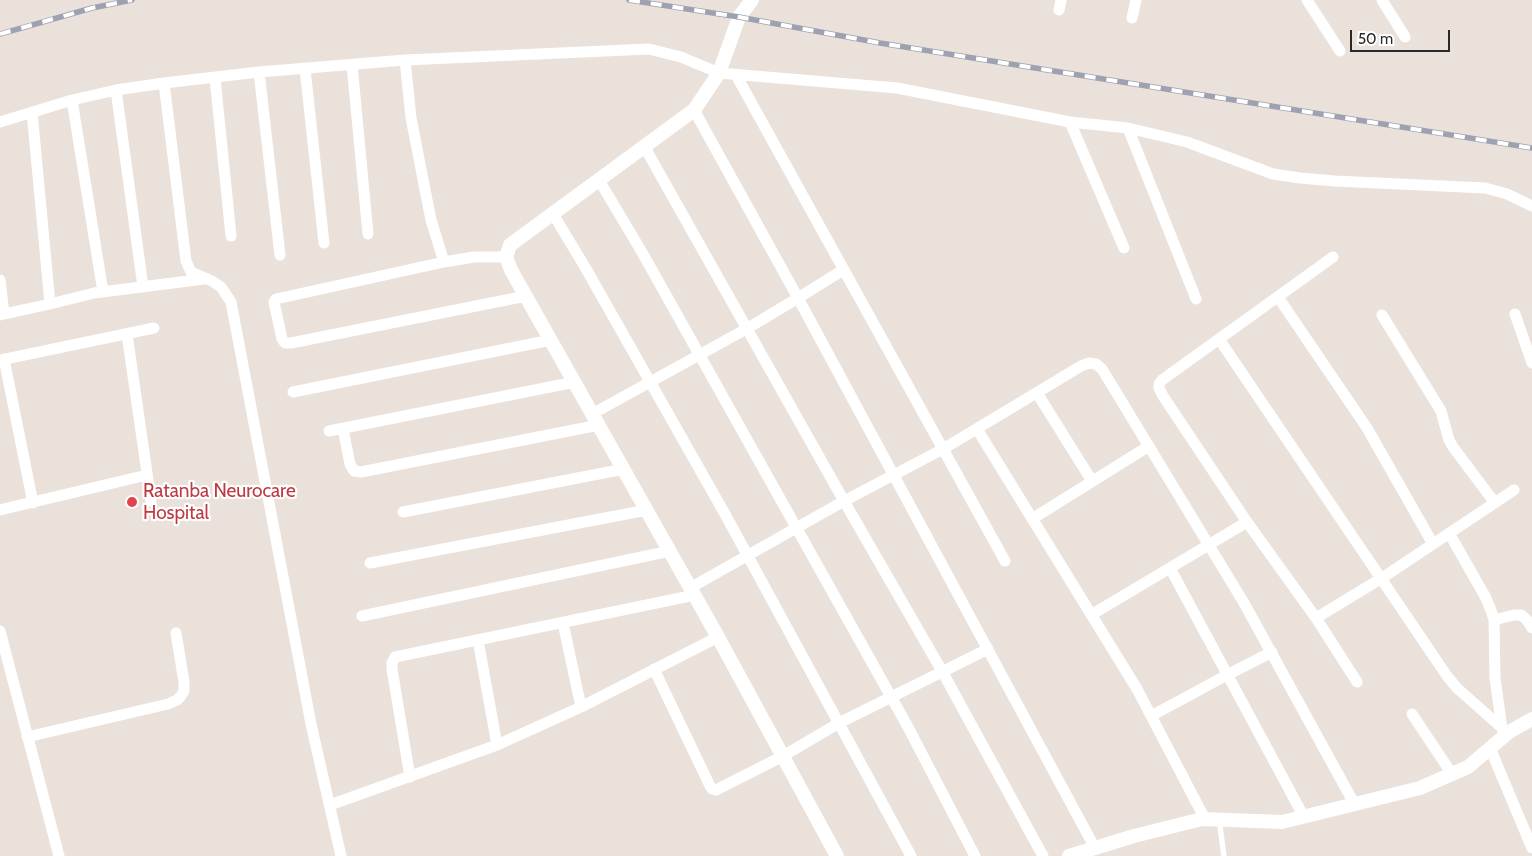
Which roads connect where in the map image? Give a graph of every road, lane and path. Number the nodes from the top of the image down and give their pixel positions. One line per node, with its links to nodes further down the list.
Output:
1 (752, 0): 12 (street)
2 (1136, 0): 5 (street)
3 (1307, 0): 7 (street)
4 (1382, 0): 6 (street)
5 (1132, 18)
6 (1406, 37)
7 (1340, 51)
8 (405, 60): 9 (street); 12 (street); 34 (street)
9 (352, 65): 10 (street); 27 (street)
10 (305, 69): 11 (street); 29 (street)
11 (260, 72): 14 (street); 31 (street)
12 (718, 73): 13 (street); 18 (street)
13 (736, 75): 21 (street); 35 (street)
14 (215, 78): 15 (street); 28 (street)
15 (164, 83): 16 (street); 36 (street)
16 (116, 90): 17 (street); 38 (street)
17 (72, 100): 19 (street); 39 (street)
18 (694, 110): 23 (street); 42 (street)
19 (32, 112): 20 (street); 44 (street)
20 (0, 122)
21 (1070, 122): 22 (street); 30 (street)
22 (1128, 128): 25 (street); 43 (street)
23 (644, 146): 24 (street); 49 (street)
24 (599, 180): 26 (street); 53 (street)
25 (1532, 206)
26 (552, 214): 32 (street); 56 (street)
27 (368, 234)
28 (231, 236)
29 (324, 243)
30 (1124, 248)
31 (280, 255)
32 (506, 257): 34 (street); 40 (street)
33 (1333, 257): 41 (street)
34 (444, 262): 40 (street)
35 (843, 270): 42 (street); 65 (street)
36 (206, 278): 38 (street); 120 (street)
37 (0, 280): 45 (street)
38 (142, 287): 39 (street)
39 (104, 292): 44 (street)
40 (526, 296): 52 (street)
41 (1278, 297): 51 (street); 82 (street)
42 (798, 298): 49 (street); 68 (street)
43 (1196, 299)
44 (50, 304): 45 (street)
45 (2, 314)
46 (1515, 314): 55 (street)
47 (1382, 315): 74 (street)
48 (154, 328): 50 (street)
49 (748, 328): 53 (street); 71 (street)
50 (127, 334): 54 (street); 67 (street)
51 (1219, 339): 79 (street); 89 (street)
52 (551, 340): 57 (street); 58 (street)
53 (699, 354): 56 (street); 80 (street)
54 (2, 359): 72 (street)
55 (1532, 362)
56 (650, 381): 60 (street); 85 (street)
57 (575, 382): 60 (street); 61 (street)
58 (293, 392)
59 (1037, 393): 62 (street); 64 (street); 69 (street)
60 (596, 419): 61 (street); 66 (street)
61 (343, 429): 63 (street)
62 (977, 429): 65 (street); 78 (street)
63 (330, 431)
64 (1149, 446): 69 (street); 83 (street)
65 (943, 450): 68 (street); 86 (street)
66 (624, 469): 76 (street); 77 (street)
67 (147, 475): 72 (street); 73 (street)
68 (894, 475): 71 (street); 101 (street)
69 (1092, 481): 78 (street)
70 (1514, 490): 74 (street)
71 (844, 501): 80 (street); 104 (street)
72 (33, 502): 75 (street)
73 (151, 502)
74 (1495, 503): 81 (street)
75 (0, 510)
76 (647, 510): 84 (street); 87 (street)
77 (403, 512)
78 (1032, 519): 91 (street)
79 (1247, 522): 83 (street); 93 (street)
80 (798, 528): 85 (street); 107 (street)
81 (1449, 533): 82 (street); 94 (street)
82 (1433, 544): 89 (street)
83 (1209, 545): 88 (street); 102 (street)
84 (670, 551): 90 (street); 92 (street)
85 (748, 555): 90 (street); 112 (street)
86 (1005, 561)
87 (370, 563)
88 (1170, 568): 91 (street); 105 (street)
89 (1382, 578): 93 (street); 113 (street)
90 (693, 591): 95 (street); 99 (street)
91 (1091, 615): 110 (street)
92 (362, 616)
93 (1316, 618): 106 (street)
94 (1494, 620): 96 (street); 113 (street)
95 (563, 623): 100 (street); 108 (street)
96 (1532, 628)
97 (0, 631): 114 (street)
98 (176, 633): 114 (street)
99 (718, 637): 103 (street); 117 (street)
100 (478, 640): 115 (street); 119 (street)
101 (988, 649): 104 (street); 124 (street)
102 (1272, 652): 105 (street); 121 (street)
103 (654, 670): 108 (street); 117 (street)
104 (942, 671): 107 (street); 131 (street)
105 (1227, 675): 110 (street); 122 (street)
106 (1357, 682)
107 (890, 696): 112 (street); 130 (street)
108 (581, 707): 115 (street)
109 (1412, 714): 118 (street)
110 (1151, 716): 123 (street)
111 (1532, 719): 113 (street)
112 (839, 723): 117 (street); 129 (street)
113 (1503, 732): 116 (street)
114 (27, 737): 126 (street)
115 (497, 745): 119 (street)
116 (1490, 748): 118 (street); 125 (street)
117 (783, 756): 128 (street)
118 (1452, 774): 121 (street)
119 (410, 777): 120 (street)
120 (330, 805): 127 (street)
121 (1355, 805): 122 (street)
122 (1304, 817): 123 (street)
123 (1212, 819): 124 (street); 133 (lane)
124 (1095, 848): 132 (street)
125 (1532, 848)
126 (59, 856)
127 (341, 856)
128 (837, 856)
129 (911, 856)
130 (975, 856)
131 (1043, 856)
132 (1069, 856)
133 (1224, 856)

